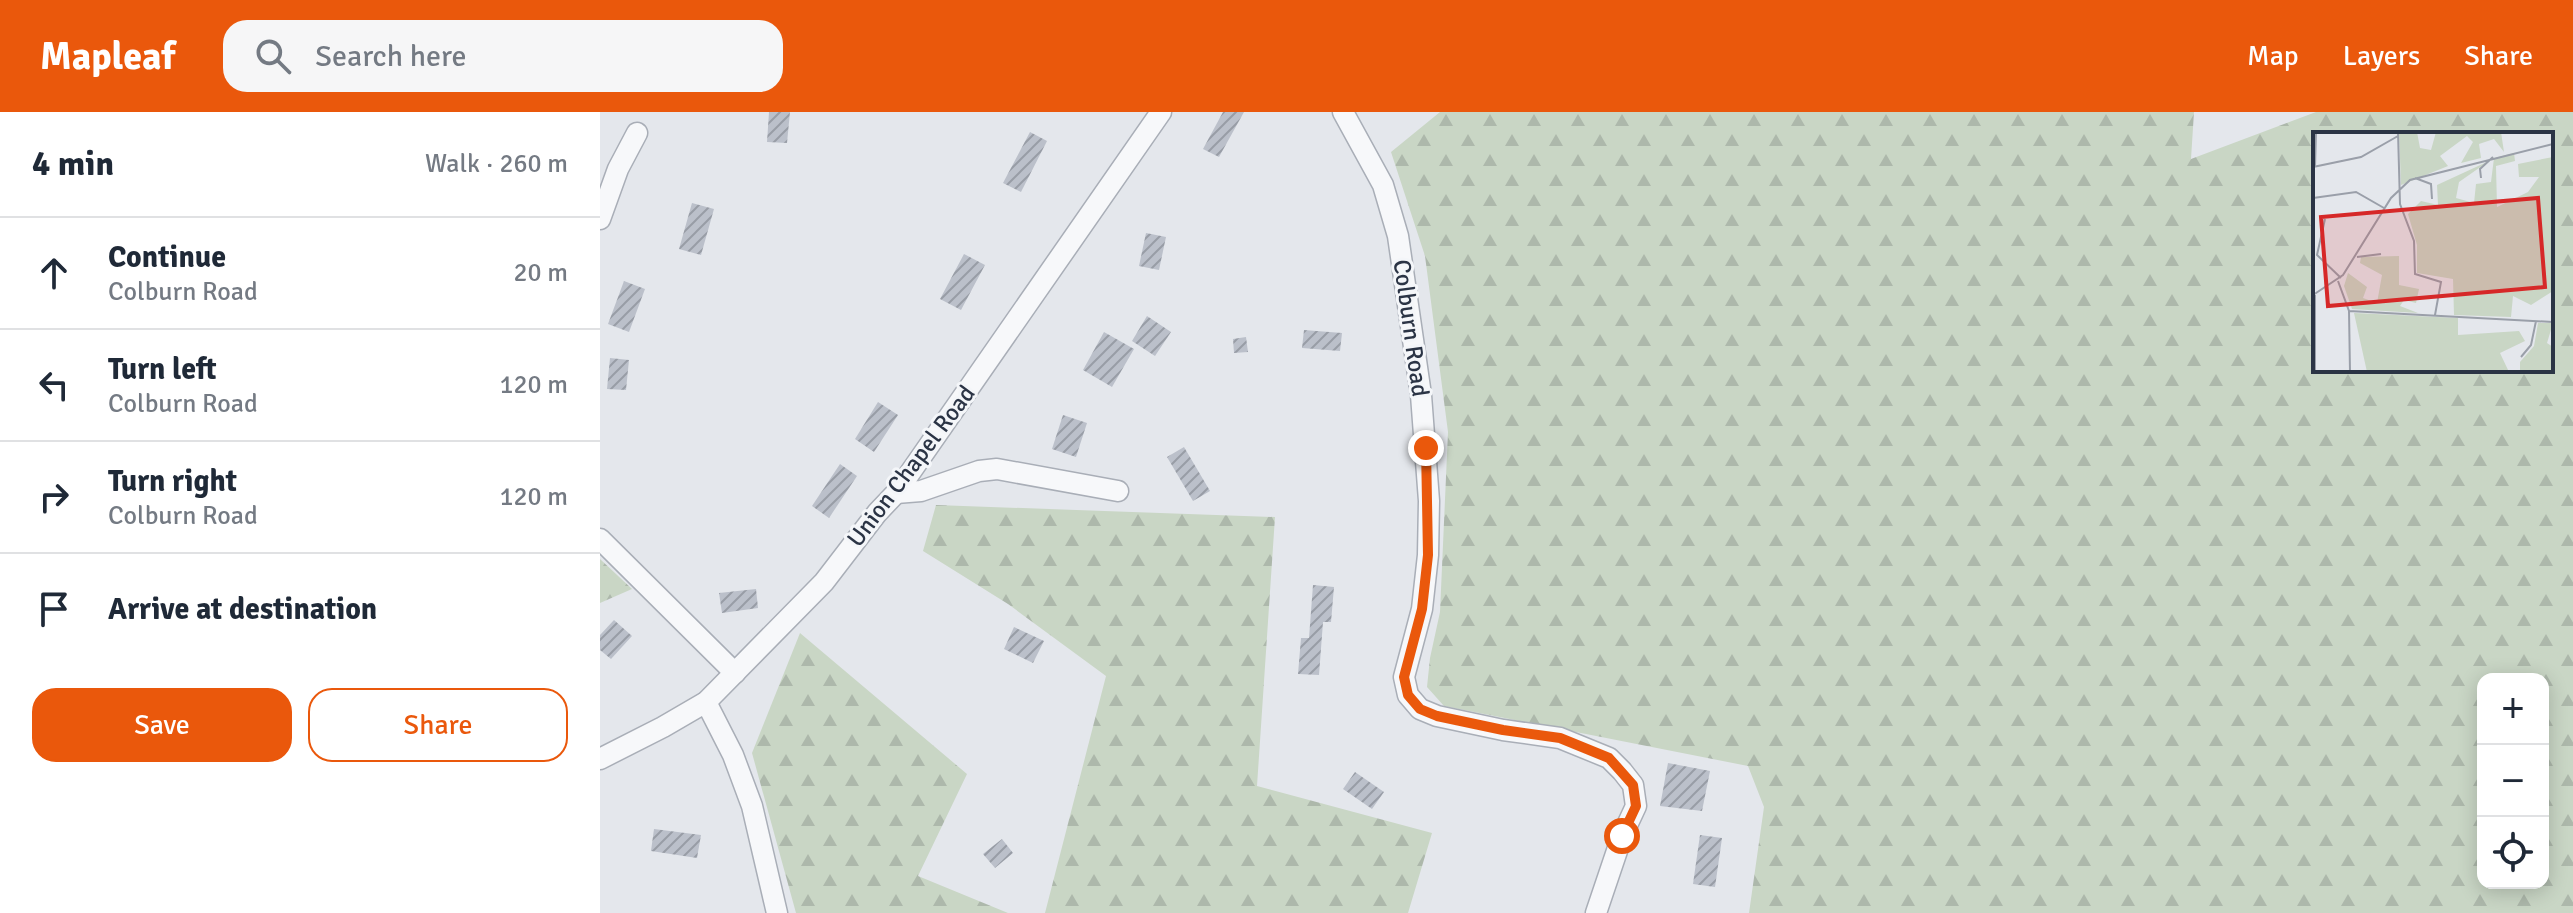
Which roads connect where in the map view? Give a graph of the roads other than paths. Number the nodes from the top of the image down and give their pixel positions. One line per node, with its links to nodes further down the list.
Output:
1 (1161, 112): 6 (street, Union Chapel Road)
2 (1343, 112): 12 (street, Colburn Road)
3 (637, 133): 4 (street)
4 (600, 219)
5 (1118, 491): 6 (street)
6 (896, 493): 8 (street, Union Chapel Road)
7 (600, 539): 8 (street)
8 (735, 673): 9 (street, Union Chapel Road)
9 (706, 702): 10 (street, Union Chapel Road); 11 (street)
10 (600, 759)
11 (777, 913)
12 (1596, 913)

